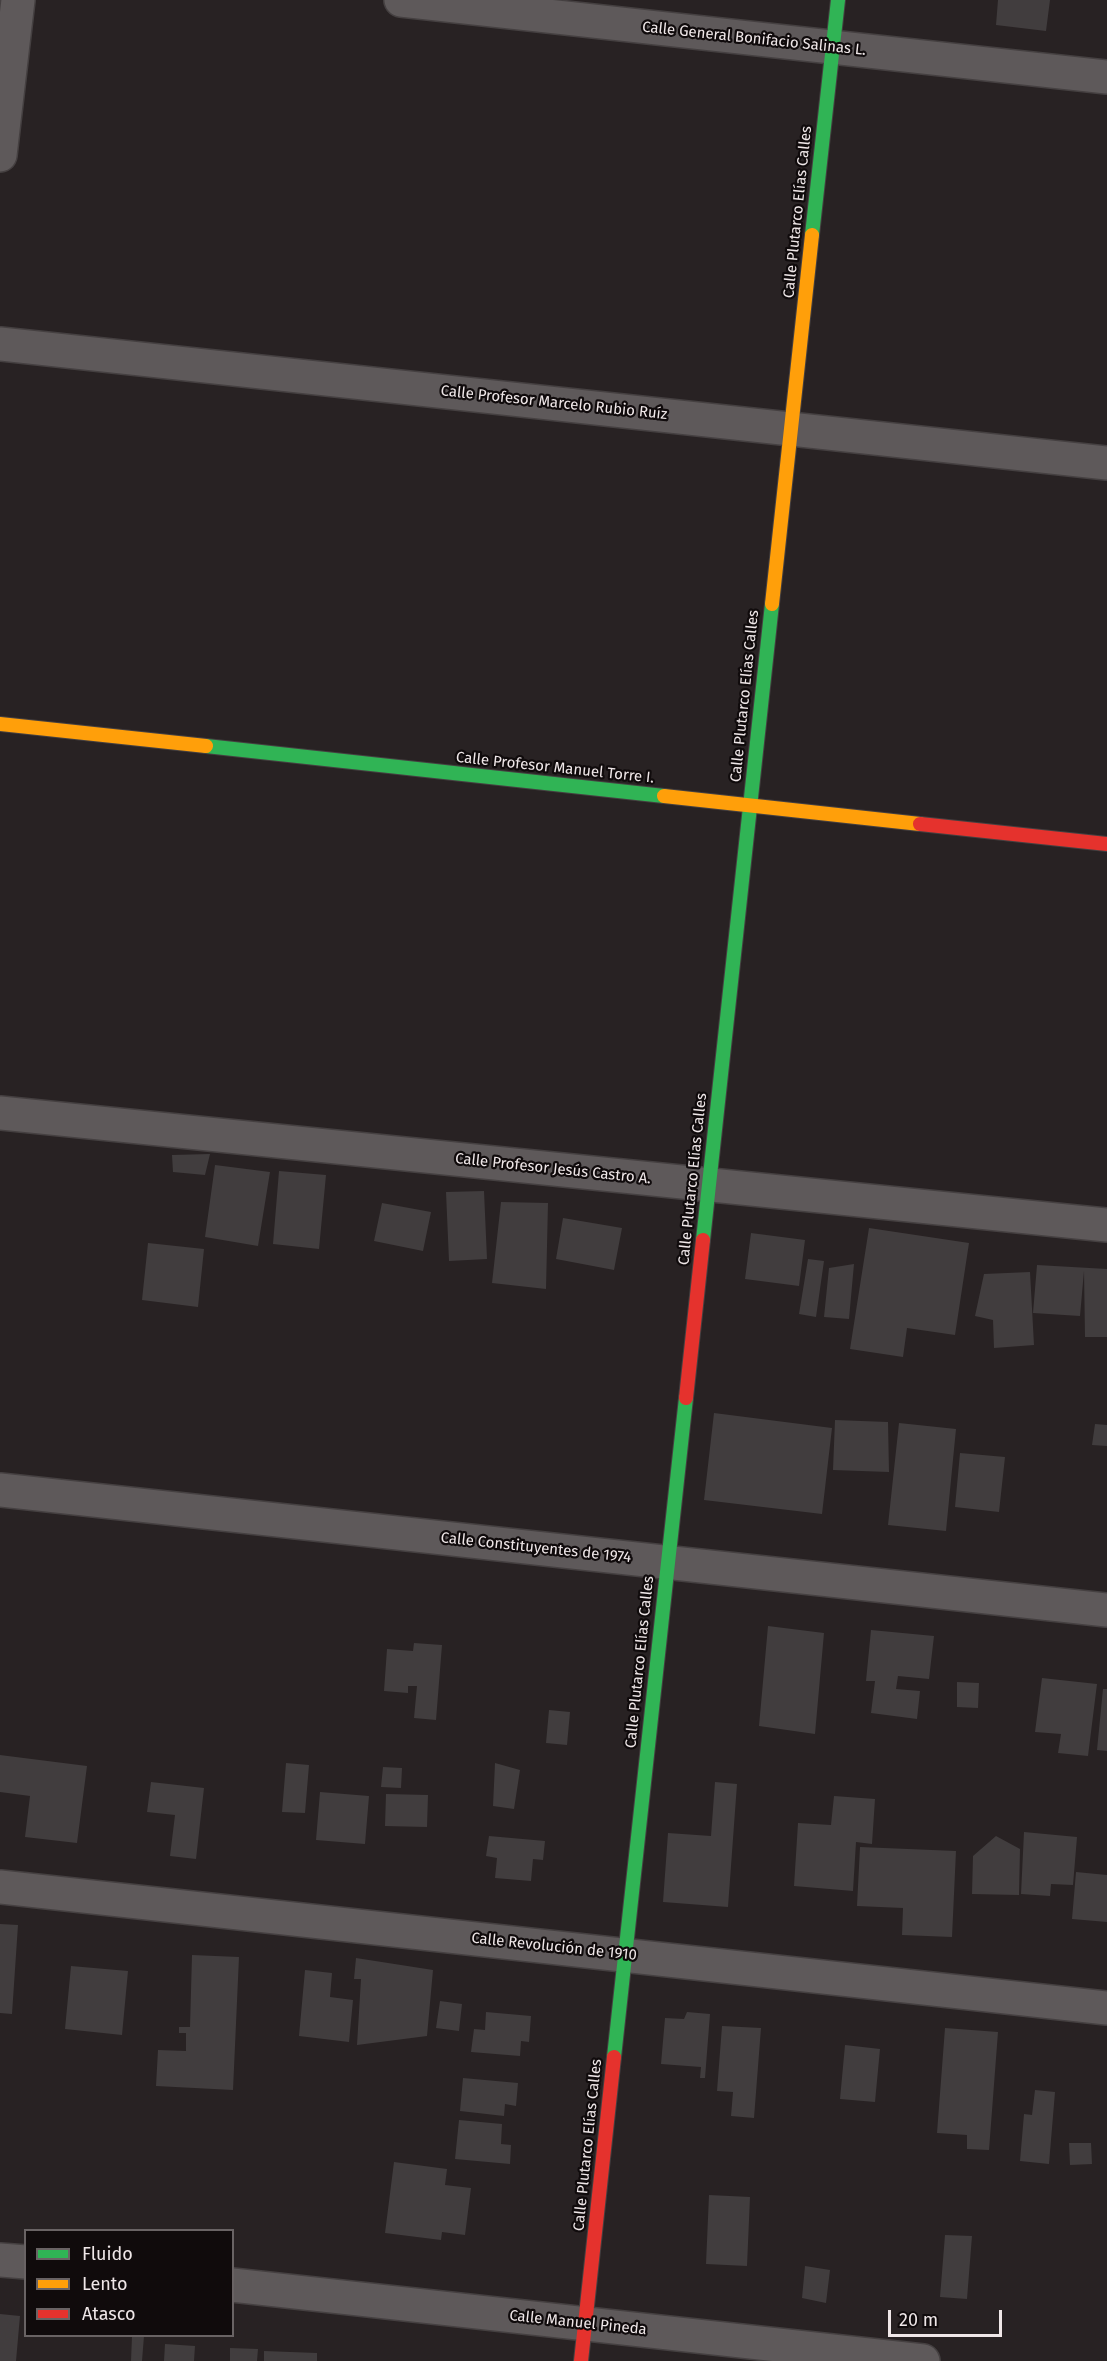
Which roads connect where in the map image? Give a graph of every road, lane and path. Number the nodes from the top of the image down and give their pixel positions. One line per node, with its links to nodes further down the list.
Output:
1 (18, 0): 6 (street)
2 (401, 0): 4 (street, Calle General Bonifacio Salinas L.)
3 (838, 0): 4 (street, Calle Plutarco Elías Calles)
4 (832, 47): 5 (street, Calle General Bonifacio Salinas L.); 8 (street, Calle Plutarco Elías Calles)
5 (1107, 77)
6 (0, 155)
7 (0, 344): 8 (street, Calle Profesor Marcelo Rubio Ruíz)
8 (791, 429): 9 (street, Calle Profesor Marcelo Rubio Ruíz); 11 (street, Calle Plutarco Elías Calles)
9 (1107, 463)
10 (0, 724): 11 (street, Calle Profesor Manuel Torre I.)
11 (750, 805): 12 (street, Calle Profesor Manuel Torre I.); 14 (street, Calle Plutarco Elías Calles)
12 (1107, 844)
13 (0, 1113): 14 (street, Calle Profesor Jesús Castro A.)
14 (709, 1185): 15 (street, Calle Profesor Jesús Castro A.); 17 (street, Calle Plutarco Elías Calles)
15 (1107, 1225)
16 (0, 1490): 17 (street, Calle Constituyentes de 1974)
17 (668, 1562): 18 (street, Calle Constituyentes de 1974); 20 (street, Calle Plutarco Elías Calles)
18 (1107, 1610)
19 (0, 1887): 20 (street, Calle Revolución de 1910)
20 (625, 1955): 21 (street, Calle Revolución de 1910); 25 (street, Calle Plutarco Elías Calles)
21 (1107, 2008)
22 (0, 2260): 23 (street)
23 (24, 2262)
24 (234, 2285): 25 (street, Calle Manuel Pineda)
25 (585, 2324): 26 (street, Calle Plutarco Elías Calles); 27 (street, Calle Manuel Pineda)
26 (581, 2361)
27 (923, 2361)

